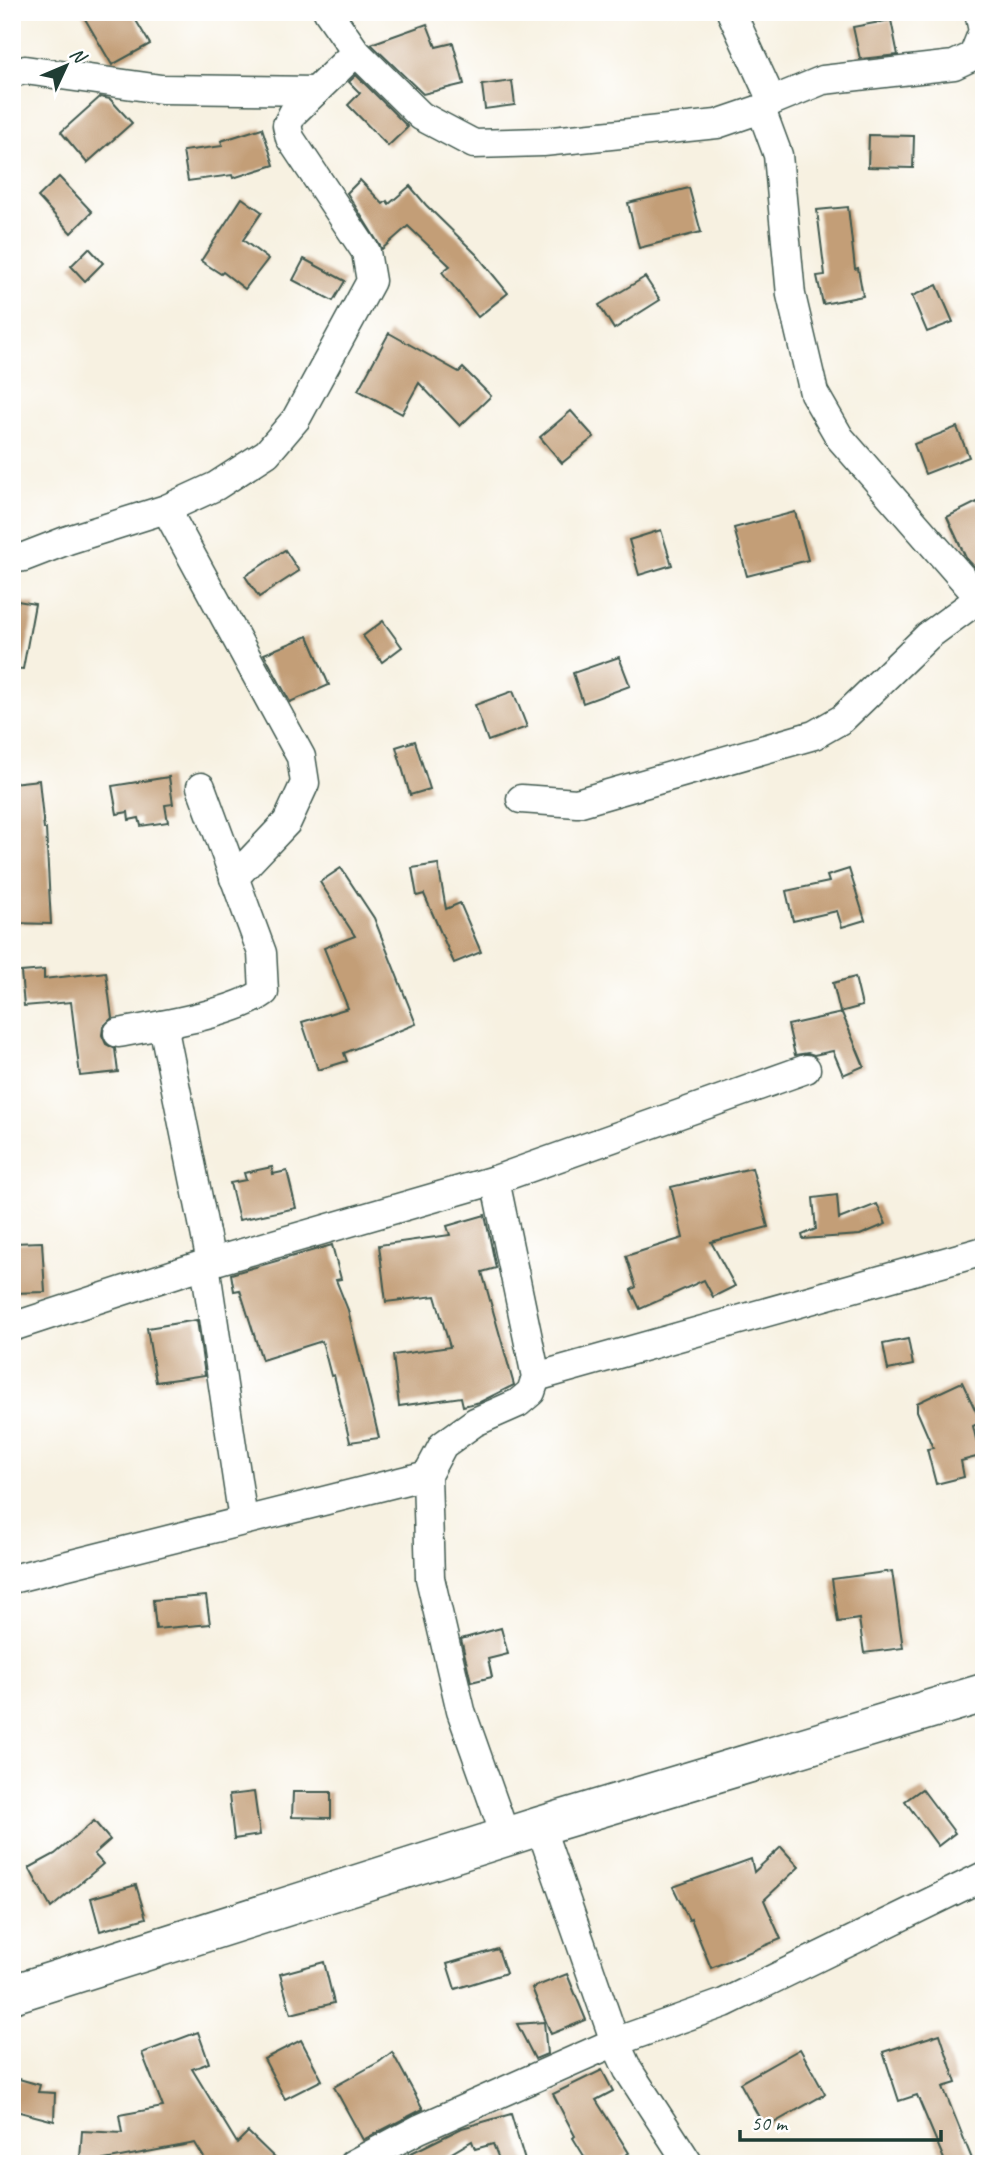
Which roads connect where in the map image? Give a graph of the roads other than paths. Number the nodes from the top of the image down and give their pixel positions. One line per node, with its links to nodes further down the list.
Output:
1 (328, 12): 4 (street)
2 (731, 12): 7 (street)
3 (979, 12): 7 (street)
4 (356, 52): 6 (street); 7 (street)
5 (12, 73): 6 (street)
6 (316, 91): 8 (street)
7 (767, 105): 10 (street)
8 (166, 509): 9 (street); 13 (street)
9 (12, 559)
10 (982, 598): 12 (street)
11 (201, 787): 13 (street)
12 (521, 799)
13 (234, 877): 14 (street)
14 (163, 1025): 15 (street); 19 (street)
15 (118, 1033)
16 (806, 1069): 17 (street)
17 (495, 1180): 19 (street); 21 (street)
18 (984, 1251): 21 (street)
19 (208, 1263): 20 (street); 23 (street)
20 (12, 1327)
21 (536, 1377): 22 (street)
22 (427, 1475): 23 (street); 26 (street)
23 (243, 1520): 24 (street)
24 (12, 1579)
25 (984, 1693): 26 (main road)
26 (523, 1832): 28 (main road); 29 (street)
27 (984, 1876): 29 (street)
28 (12, 1994)
29 (615, 2042): 30 (street); 31 (street)
30 (353, 2164)
31 (689, 2164)

